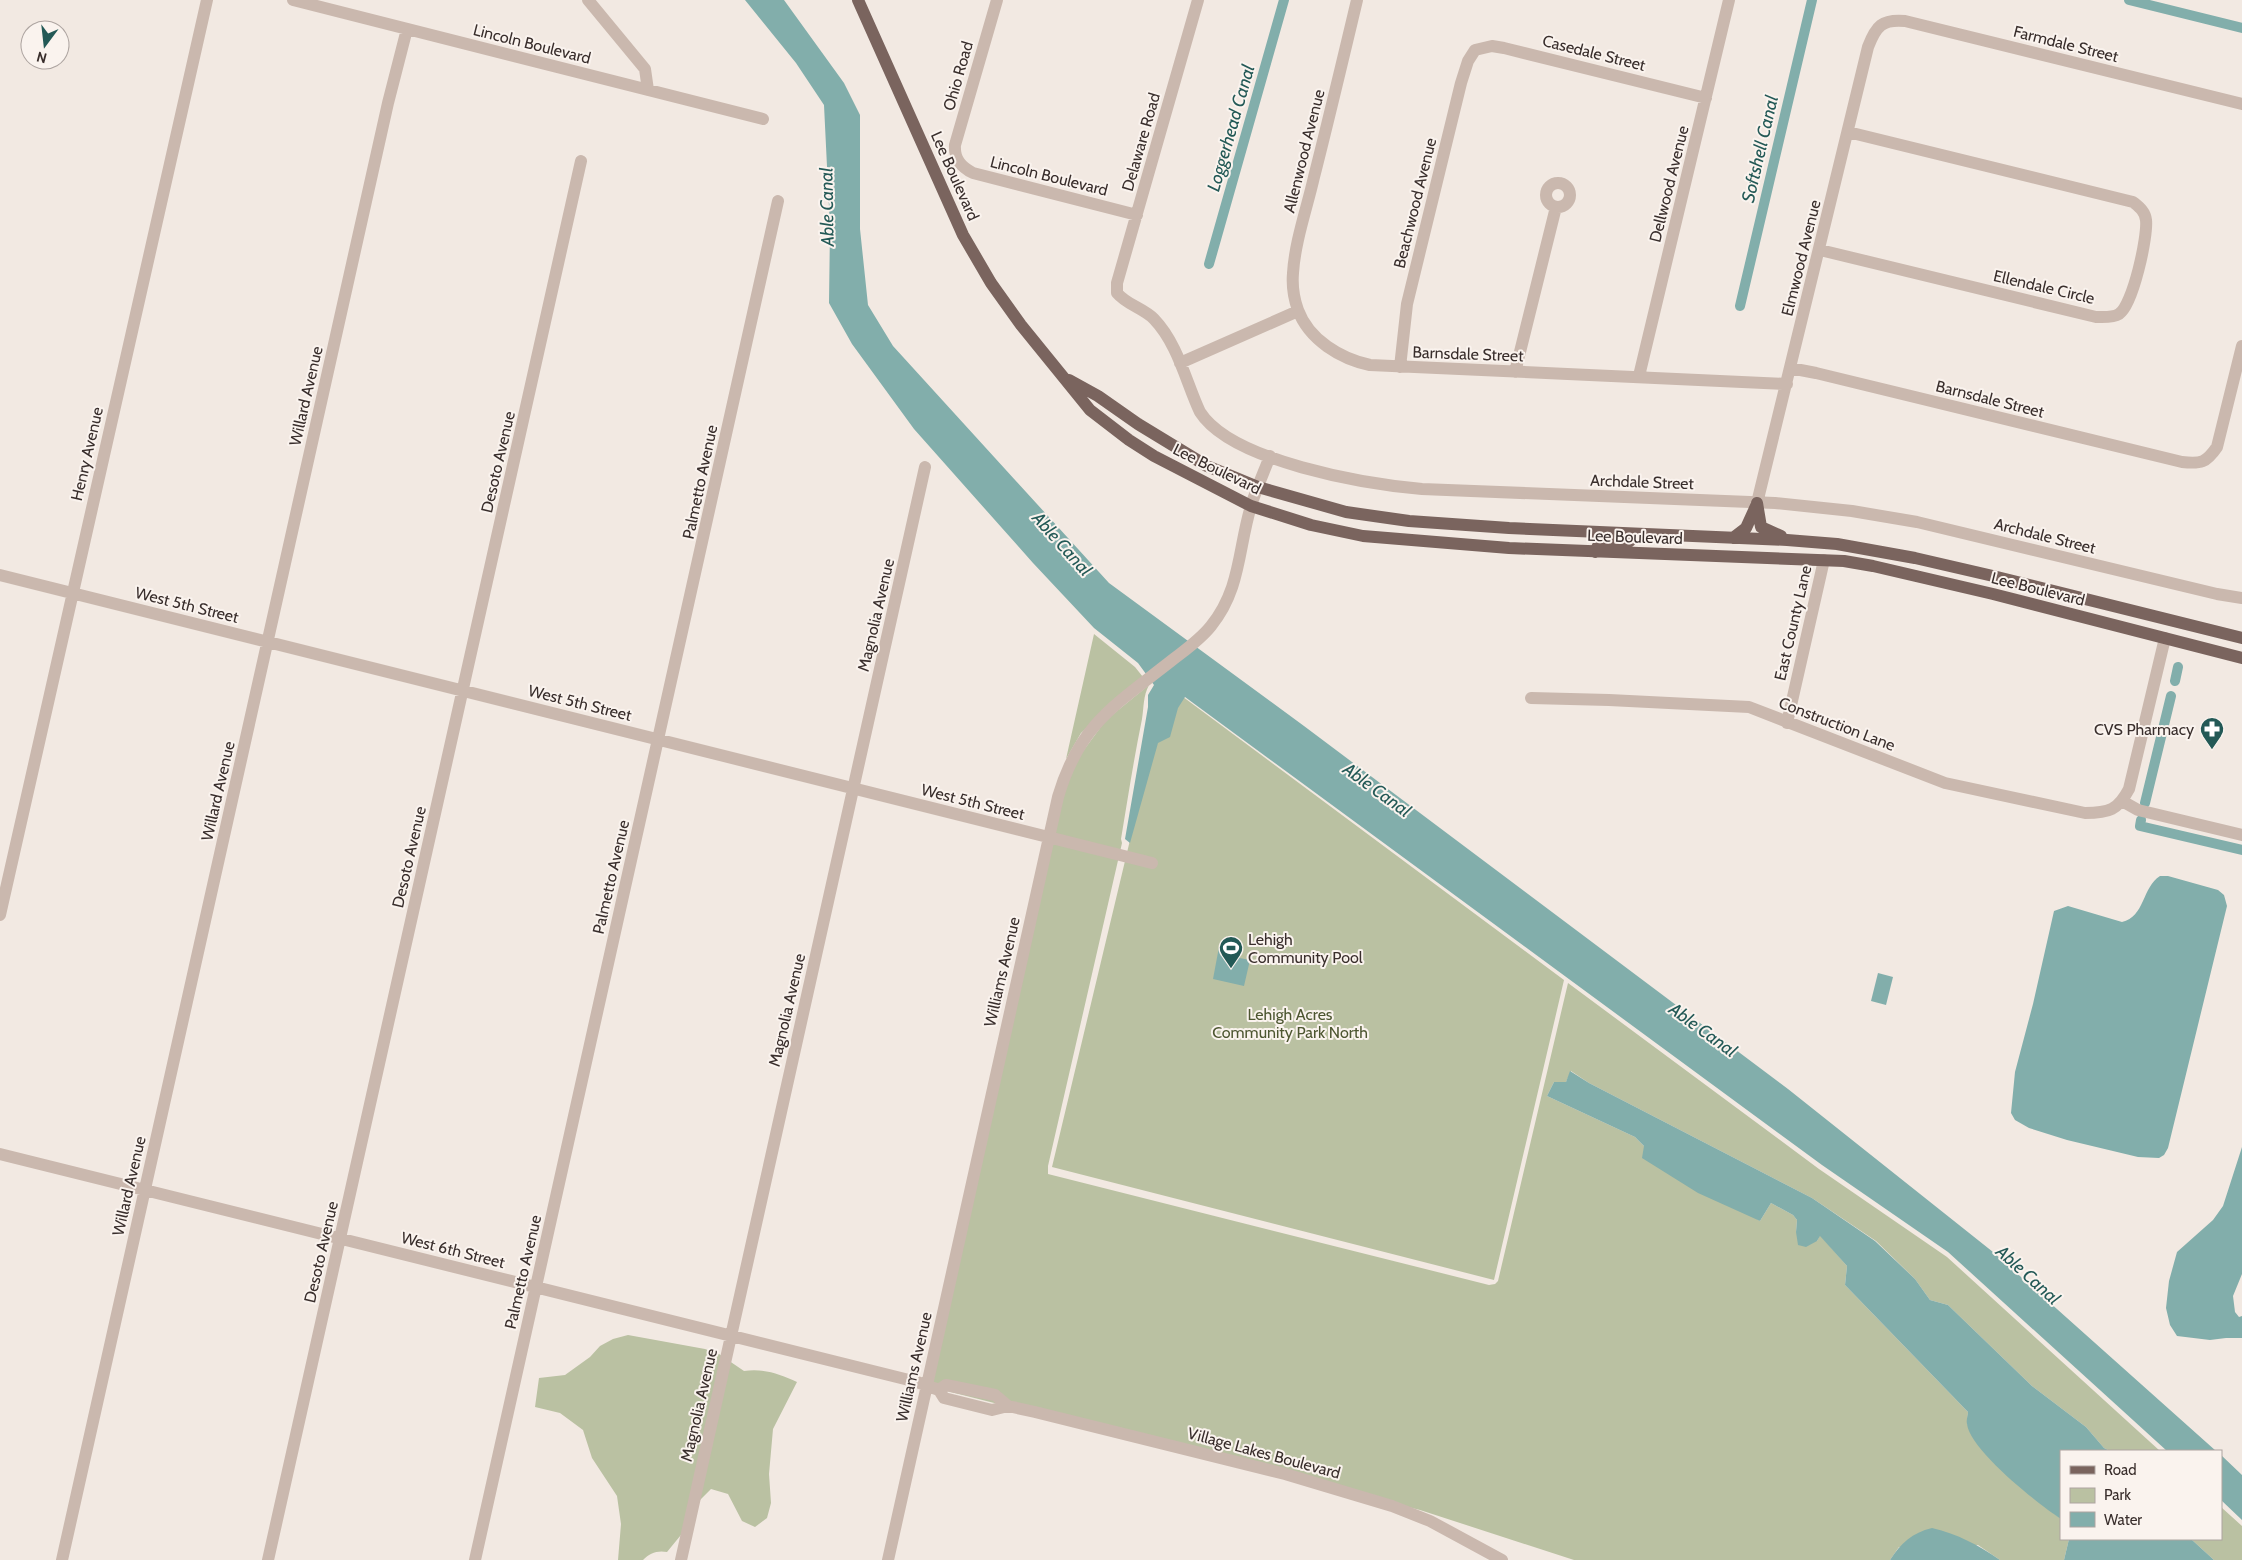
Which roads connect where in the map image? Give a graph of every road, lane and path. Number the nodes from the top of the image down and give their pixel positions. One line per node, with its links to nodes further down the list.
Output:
1 (207, 0): 46 (street, Henry Avenue)
2 (293, 0): 9 (street, Lincoln Boulevard)
3 (588, 0): 13 (street)
4 (858, 0): 32 (main road, Lee Boulevard)
5 (997, 0): 19 (street, Ohio Road)
6 (1198, 0): 22 (street, Delaware Road)
7 (1358, 0): 25 (street, Allenwood Avenue)
8 (1729, 0): 14 (street, Dellwood Avenue)
9 (340, 6): 11 (street, Lincoln Boulevard)
10 (1882, 24): 15 (street, Farmdale Street); 17 (street, Elmwood Avenue)
11 (406, 29): 13 (street, Lincoln Boulevard); 52 (street, Willard Avenue)
12 (1475, 50): 14 (street, Casedale Street); 28 (street, Beachwood Avenue)
13 (648, 90): 16 (street, Lincoln Boulevard)
14 (1706, 98): 31 (street, Dellwood Avenue)
15 (2242, 104)
16 (763, 120)
17 (1848, 132): 23 (street, Elmwood Avenue); 23 (street, Ellendale Circle)
18 (581, 161): 54 (street, Desoto Avenue)
19 (958, 161): 22 (street, Lincoln Boulevard)
20 (778, 201): 57 (street, Palmetto Avenue)
21 (1556, 207): 30 (street)
22 (1137, 215): 24 (street, Delaware Road)
23 (1820, 250): 29 (street, Elmwood Avenue)
24 (1117, 293): 27 (street, Archdale Street)
25 (1298, 311): 27 (street); 28 (street, Barnsdale Street)
26 (2242, 346): 29 (street, Barnsdale Street)
27 (1180, 363): 34 (street, Archdale Street)
28 (1400, 367): 30 (street, Barnsdale Street)
29 (1790, 368): 33 (street, Elmwood Avenue)
30 (1515, 372): 31 (street, Barnsdale Street)
31 (1639, 376): 33 (street, Barnsdale Street)
32 (1063, 377): 36 (main road, Lee Boulevard); 38 (main road, Lee Boulevard)
33 (1787, 384): 37 (street, Elmwood Avenue)
34 (1270, 456): 36 (street, Williams Avenue); 37 (street, Archdale Street)
35 (925, 467): 58 (street, Magnolia Avenue)
36 (1258, 487): 38 (street, Williams Avenue); 39 (main road, Lee Boulevard)
37 (1757, 503): 40 (main road); 41 (main road); 49 (street, Archdale Street)
38 (1251, 506): 43 (main road, Lee Boulevard); 61 (street, Williams Avenue)
39 (1688, 535): 40 (main road, Lee Boulevard); 43 (main road)
40 (1733, 538): 41 (main road, Lee Boulevard)
41 (1792, 541): 42 (main road, Lee Boulevard)
42 (1826, 543): 44 (main road); 48 (main road, Lee Boulevard)
43 (1595, 552): 44 (main road, Lee Boulevard)
44 (1824, 560): 47 (main road, Lee Boulevard); 56 (street, East County Lane)
45 (0, 575): 46 (street, West 5th Street)
46 (73, 593): 52 (street, West 5th Street); 63 (street, Henry Avenue)
47 (2005, 597): 48 (main road); 50 (main road, Lee Boulevard)
48 (2076, 597): 51 (main road, Lee Boulevard)
49 (2242, 598)
50 (2165, 638): 53 (main road, Lee Boulevard); 59 (street)
51 (2242, 638)
52 (268, 642): 54 (street, West 5th Street); 65 (street, Willard Avenue)
53 (2242, 658)
54 (463, 691): 57 (street, West 5th Street); 66 (street, Desoto Avenue)
55 (1532, 698): 56 (street, Construction Lane)
56 (1787, 723): 59 (street, Construction Lane)
57 (659, 740): 58 (street, West 5th Street); 67 (street, Palmetto Avenue)
58 (854, 789): 61 (street, West 5th Street); 68 (street, Magnolia Avenue)
59 (2122, 801): 60 (street)
60 (2242, 835)
61 (1048, 838): 62 (street, West 5th Street); 69 (street, Williams Avenue)
62 (1152, 864)
63 (0, 915)
64 (0, 1154): 65 (street, West 6th Street)
65 (145, 1190): 66 (street, West 6th Street); 70 (street, Willard Avenue)
66 (340, 1239): 67 (street, West 6th Street); 71 (street, Desoto Avenue)
67 (536, 1288): 68 (street, West 6th Street); 72 (street, Palmetto Avenue)
68 (731, 1336): 69 (street, West 6th Street); 73 (street, Magnolia Avenue)
69 (933, 1389): 74 (street, Williams Avenue); 75 (street, Village Lakes Boulevard)
70 (62, 1560)
71 (268, 1560)
72 (475, 1560)
73 (681, 1560)
74 (888, 1560)
75 (1502, 1560)

